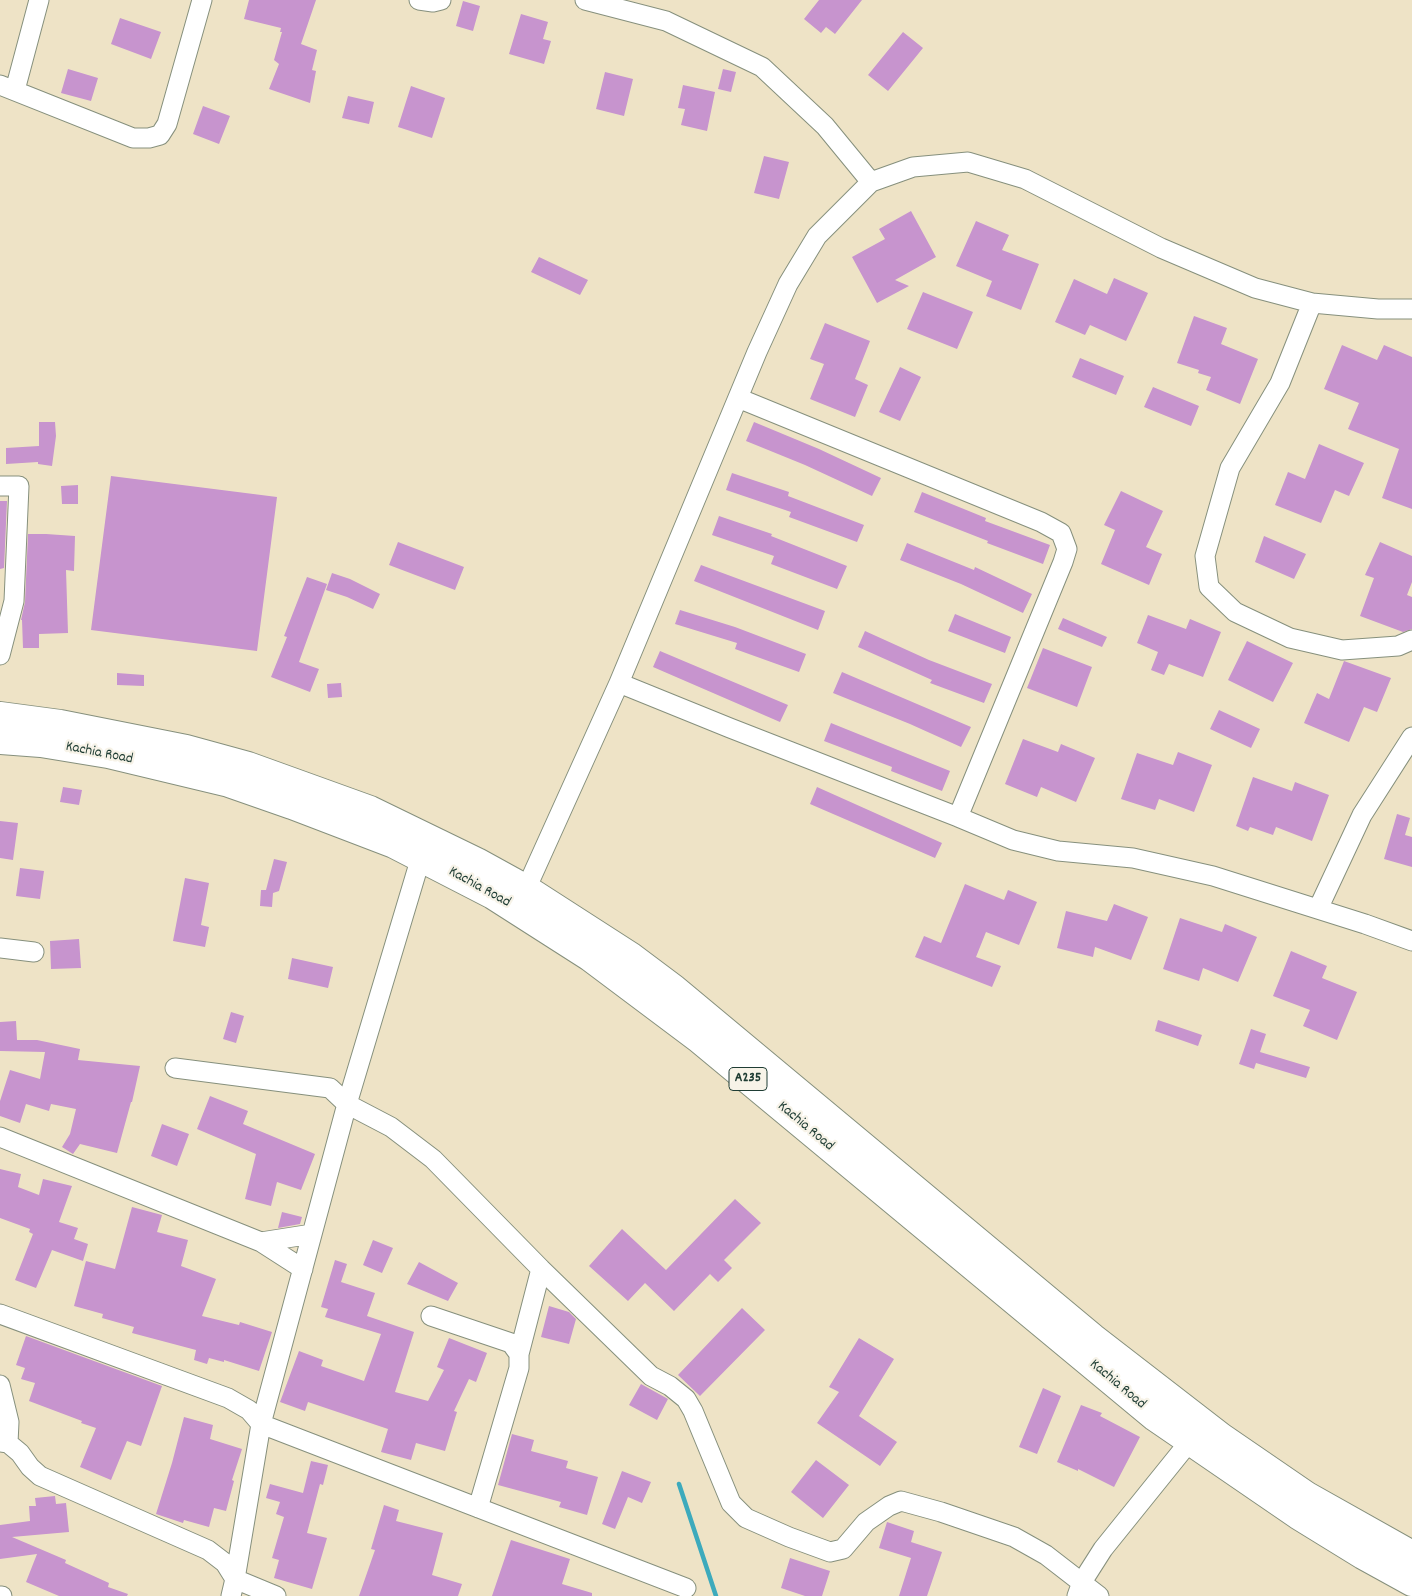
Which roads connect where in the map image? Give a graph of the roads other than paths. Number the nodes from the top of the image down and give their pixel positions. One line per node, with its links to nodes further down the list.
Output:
1 (39, 0): 6 (street)
2 (202, 0): 6 (street)
3 (419, 0): 4 (street)
4 (441, 0)
5 (585, 0): 7 (street)
6 (7, 87)
7 (871, 182): 8 (street); 10 (street)
8 (1312, 303): 9 (street); 12 (street)
9 (1412, 308)
10 (738, 398): 14 (street); 18 (street)
11 (0, 486): 13 (street)
12 (1412, 640)
13 (0, 655)
14 (619, 683): 18 (street); 20 (street)
15 (0, 716): 20 (highway, Kachia Road / A235)
16 (1412, 737): 21 (street)
17 (0, 740): 19 (highway, Kachia Road / A235)
18 (958, 817): 21 (street)
19 (421, 857): 26 (street); 37 (highway, Kachia Road / A235)
20 (526, 889): 40 (highway, Kachia Road / A235)
21 (1318, 909): 22 (street)
22 (1412, 941)
23 (0, 948): 24 (street)
24 (34, 952)
25 (174, 1068): 26 (street)
26 (347, 1104): 28 (street); 31 (street)
27 (0, 1137): 29 (street)
28 (312, 1234): 29 (street); 30 (street)
29 (261, 1242): 30 (street)
30 (303, 1269): 36 (street)
31 (541, 1269): 34 (street); 44 (street)
32 (0, 1314): 36 (street)
33 (431, 1316): 34 (street)
34 (519, 1354): 39 (street)
35 (0, 1385): 38 (street)
36 (260, 1424): 39 (street); 42 (street)
37 (1190, 1441): 41 (highway, Kachia Road / A235); 44 (street)
38 (4, 1442): 42 (street)
39 (478, 1508): 43 (street)
40 (1412, 1555)
41 (1412, 1582)
42 (233, 1588): 45 (street)
43 (686, 1588)
44 (1079, 1589): 46 (street)
45 (276, 1596)
46 (1099, 1596)

